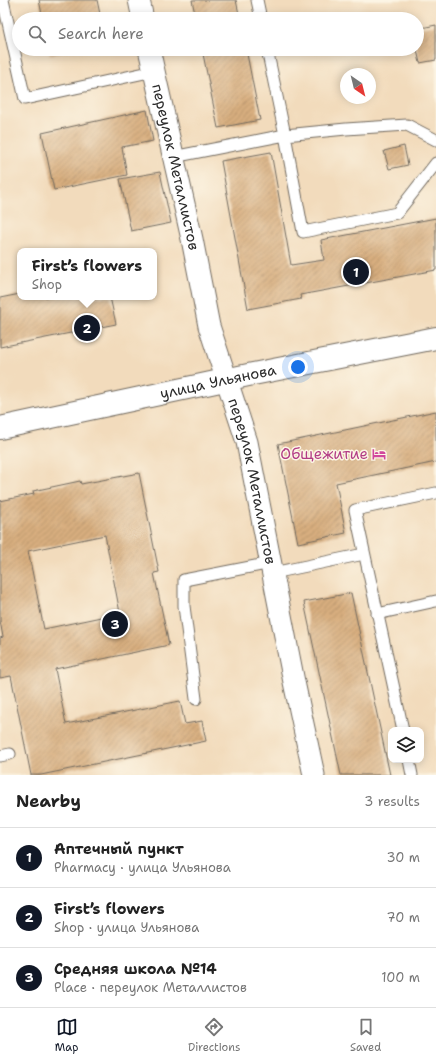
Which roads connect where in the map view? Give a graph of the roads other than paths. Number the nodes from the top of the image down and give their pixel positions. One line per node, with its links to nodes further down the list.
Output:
1 (3, 0): 6 (lane)
2 (139, 0): 4 (street)
3 (257, 0): 5 (lane)
4 (142, 12)
5 (260, 12)
6 (12, 40)
7 (15, 56): 10 (lane)
8 (151, 56): 10 (street, переулок Металлистов)
9 (268, 56): 11 (lane)
10 (154, 71): 13 (street, переулок Металлистов)
11 (285, 135): 12 (lane); 13 (lane); 14 (lane)
12 (436, 140)
13 (173, 157): 16 (street, переулок Металлистов)
14 (436, 163)
15 (436, 338): 16 (main road, улица Ульянова)
16 (228, 380): 17 (main road, улица Ульянова); 20 (street, переулок Металлистов)
17 (0, 428)
18 (436, 493): 19 (lane)
19 (364, 554): 20 (lane); 22 (lane)
20 (272, 568): 23 (lane); 26 (street, переулок Металлистов)
21 (436, 601): 22 (lane)
22 (377, 614): 24 (lane)
23 (196, 699)
24 (401, 727)
25 (410, 763): 27 (lane)
26 (314, 775)
27 (412, 775)

